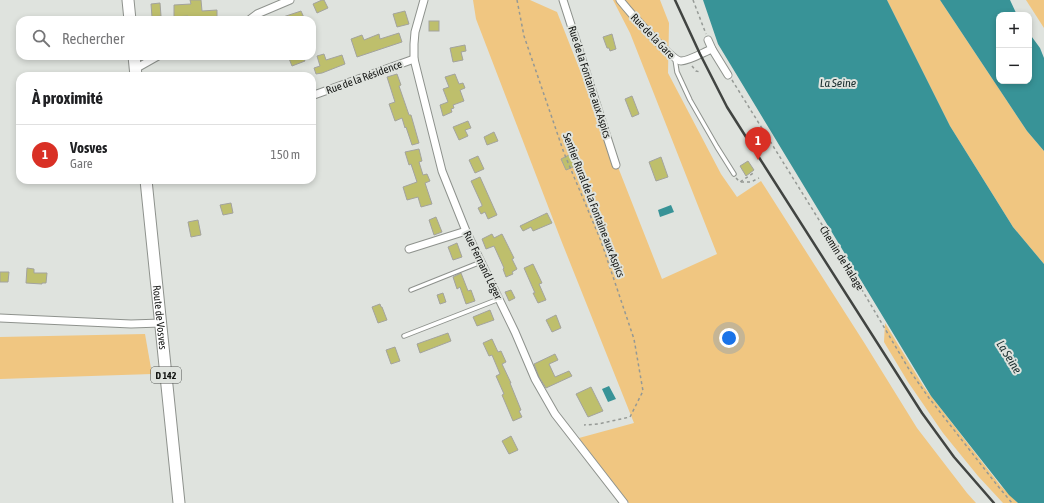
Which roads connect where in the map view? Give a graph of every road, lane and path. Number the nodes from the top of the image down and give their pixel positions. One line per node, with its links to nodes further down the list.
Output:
1 (128, 0): 8 (main road)
2 (289, 0): 9 (street)
3 (424, 0): 12 (street, Rue Fernand Léger)
4 (517, 0): 35 (path, Sentier Rural de la Fontaine aux Aspics)
5 (563, 0): 21 (street, Rue de la Fontaine aux Aspics)
6 (620, 0): 13 (street, Rue de la Gare)
7 (693, 0): 10 (path)
8 (130, 16)
9 (254, 16)
10 (708, 40): 11 (street)
11 (712, 48): 14 (street, Rue de la Gare); 19 (street)
12 (414, 59): 20 (street, Rue de la Résidence); 27 (street, Rue Fernand Léger)
13 (675, 59): 14 (street, Rue de la Gare); 23 (lane)
14 (688, 59): 18 (path)
15 (134, 60): 17 (main road)
16 (152, 60): 17 (street)
17 (135, 72)
18 (700, 72)
19 (728, 75): 38 (path, Chemin de Halage)
20 (316, 94)
21 (616, 165)
22 (755, 172): 25 (path)
23 (734, 174): 25 (path)
24 (759, 178): 25 (path)
25 (740, 182)
26 (146, 184): 33 (main road, Route de Vosves / D 142)
27 (466, 231): 28 (street); 29 (street, Rue Fernand Léger)
28 (409, 249)
29 (482, 262): 30 (lane); 31 (street, Rue Fernand Léger)
30 (411, 290)
31 (500, 299): 34 (lane); 37 (street, Rue Fernand Léger)
32 (0, 318): 33 (street)
33 (161, 323): 36 (main road, Route de Vosves / D 142)
34 (404, 336)
35 (584, 425)
36 (179, 503)
37 (624, 503)
38 (1012, 503)

